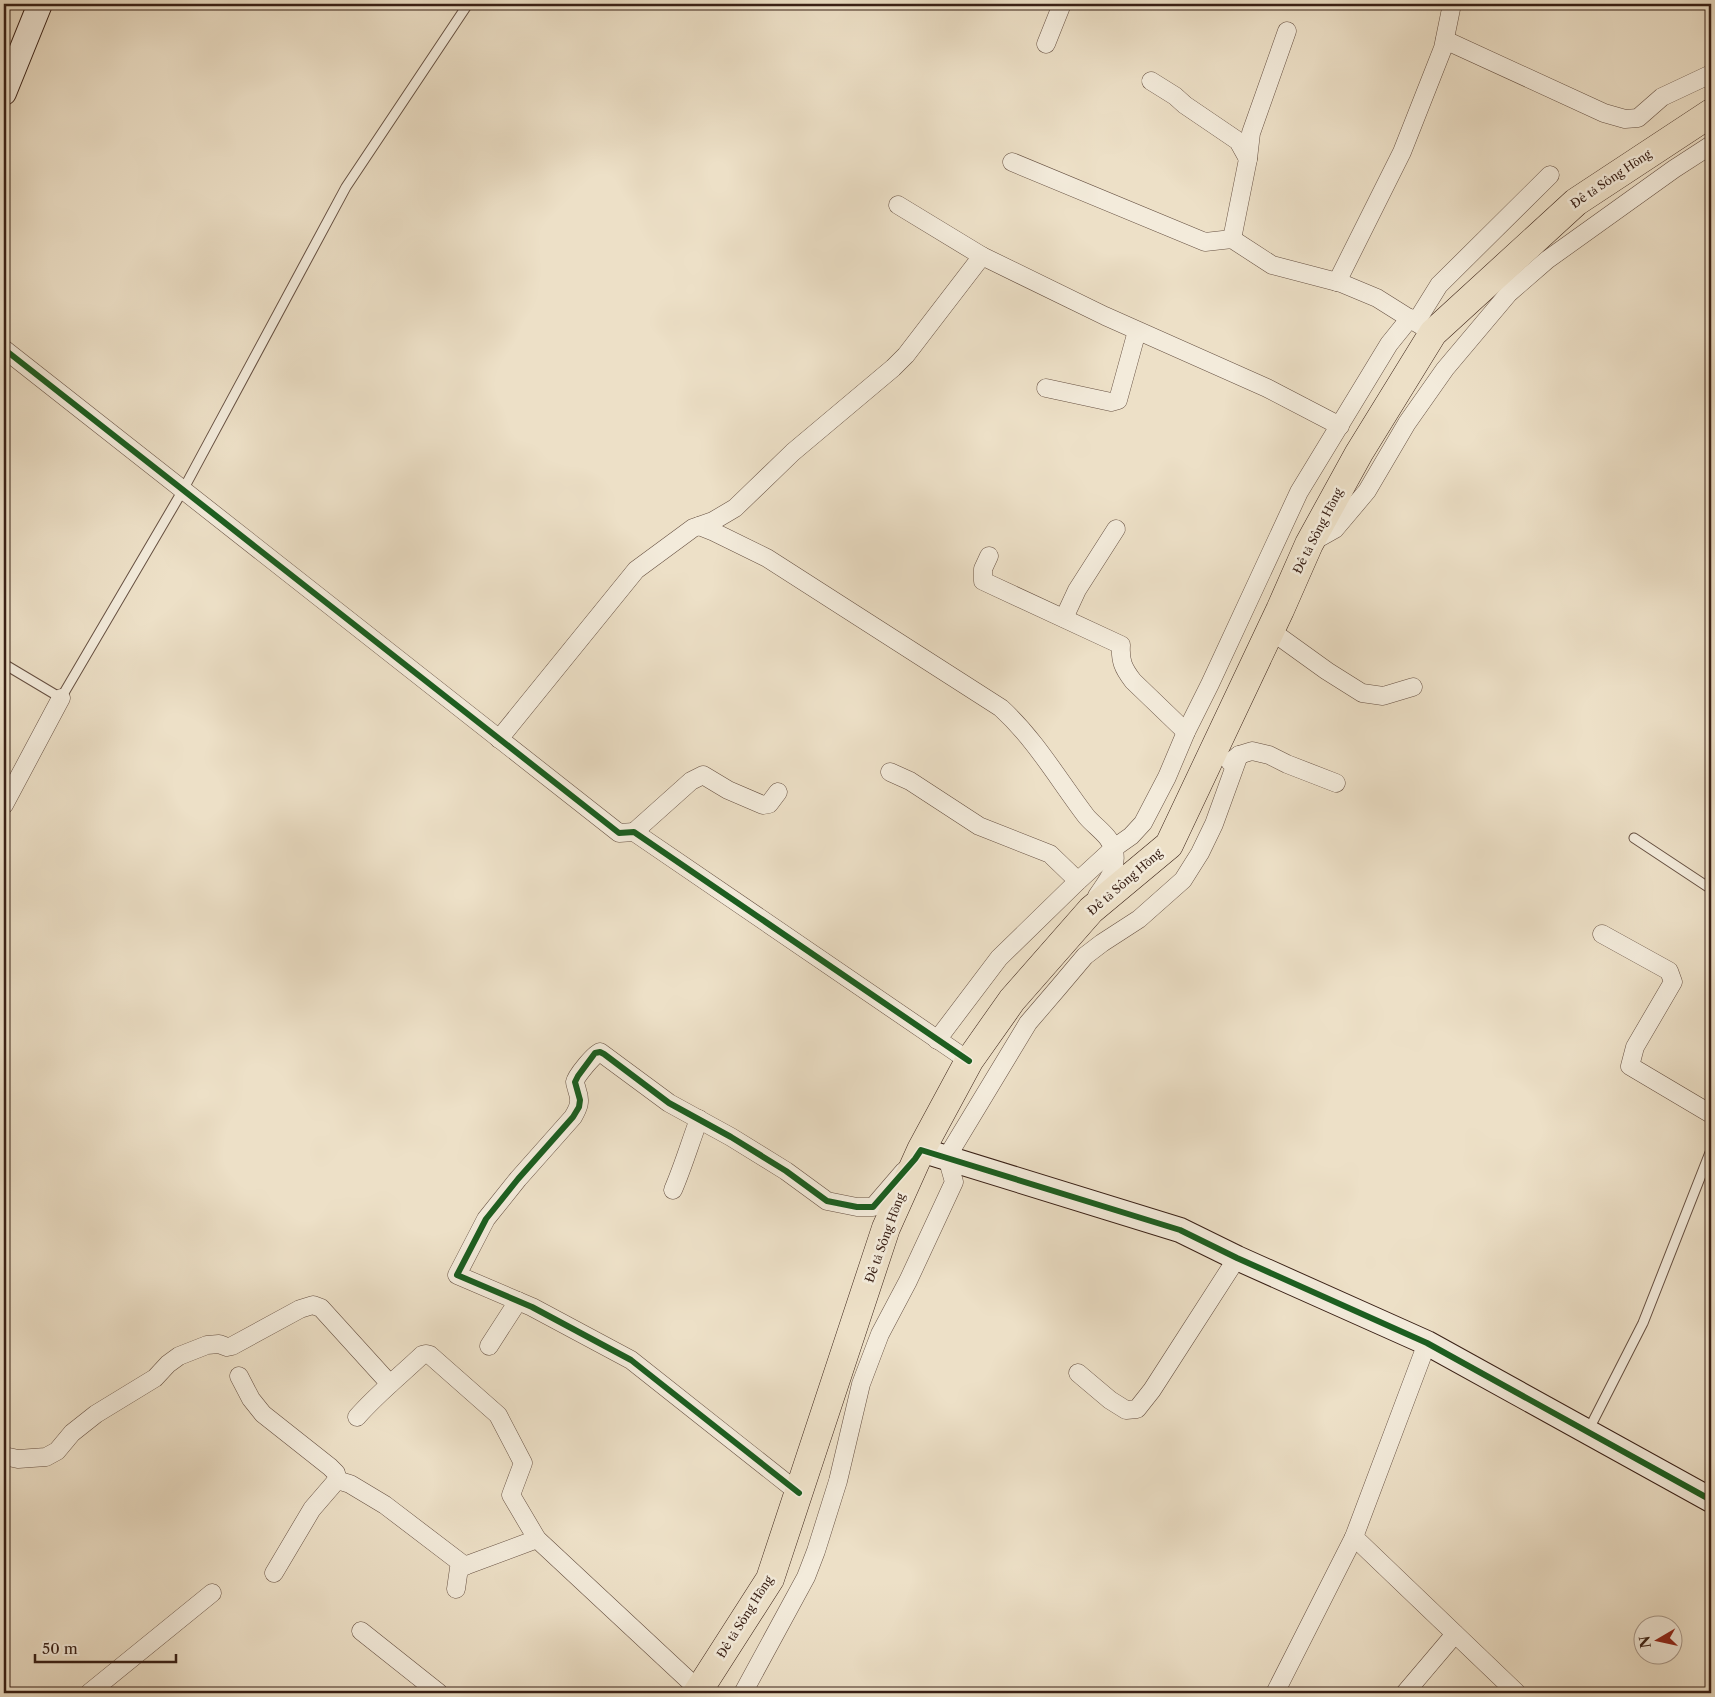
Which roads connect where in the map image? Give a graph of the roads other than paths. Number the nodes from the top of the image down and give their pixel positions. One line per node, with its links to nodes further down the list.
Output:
1 (40, 4): 10 (street)
2 (468, 4): 27 (lane)
3 (1062, 4): 7 (street)
4 (1452, 4): 6 (street)
5 (1287, 31): 13 (street)
6 (1445, 40): 8 (street); 21 (street)
7 (1046, 44)
8 (1711, 74)
9 (1151, 81): 13 (street)
10 (4, 93)
11 (1711, 113): 20 (main road, Đê tả Sông Hồng)
12 (1711, 145): 19 (street)
13 (1248, 159): 17 (street)
14 (1012, 162): 17 (street)
15 (1550, 175): 22 (street)
16 (898, 205): 18 (street)
17 (1232, 239): 21 (street)
18 (982, 256): 23 (street); 28 (street)
19 (1547, 260): 20 (street); 30 (street)
20 (1499, 274): 22 (main road, Đê tả Sông Hồng)
21 (1337, 282): 22 (street)
22 (1420, 325): 26 (street); 30 (main road, Đê tả Sông Hồng)
23 (1136, 331): 25 (street); 26 (street)
24 (4, 349): 27 (street)
25 (1046, 388)
26 (1340, 426): 37 (street)
27 (183, 490): 36 (lane); 38 (street)
28 (700, 526): 38 (street); 47 (street)
29 (1116, 529): 32 (street)
30 (1309, 544): 33 (main road, Đê tả Sông Hồng)
31 (989, 556): 32 (street)
32 (1064, 618): 37 (street)
33 (1270, 630): 35 (street); 43 (main road, Đê tả Sông Hồng)
34 (4, 664): 36 (lane)
35 (1413, 687)
36 (61, 698): 44 (street)
37 (1186, 732): 47 (street)
38 (499, 739): 45 (street)
39 (1239, 755): 41 (street); 43 (street); 52 (street)
40 (890, 772): 48 (street)
41 (1336, 783)
42 (778, 792): 45 (street)
43 (1194, 793): 50 (main road, Đê tả Sông Hồng)
44 (4, 805)
45 (634, 832): 54 (street)
46 (1634, 838): 49 (lane)
47 (1114, 848): 48 (street); 50 (street)
48 (1078, 881): 54 (street)
49 (1711, 889)
50 (1091, 910): 53 (main road, Đê tả Sông Hồng)
51 (1602, 934): 56 (street)
52 (1085, 956): 53 (street); 60 (street)
53 (1035, 974): 55 (main road, Đê tả Sông Hồng)
54 (938, 1040): 55 (street)
55 (968, 1061): 58 (main road, Đê tả Sông Hồng)
56 (1711, 1114)
57 (699, 1119): 58 (street); 61 (street); 63 (street)
58 (921, 1150): 60 (street); 73 (main road, Đê tả Sông Hồng)
59 (1711, 1150): 70 (lane)
60 (947, 1157): 62 (street); 86 (street)
61 (673, 1190)
62 (1237, 1258): 64 (street); 66 (street)
63 (518, 1301): 65 (street); 73 (street)
64 (1427, 1343): 70 (street); 75 (street)
65 (489, 1346)
66 (1078, 1373)
67 (239, 1376): 72 (street)
68 (390, 1384): 69 (street); 71 (street); 76 (street)
69 (357, 1417)
70 (1588, 1432): 74 (street)
71 (4, 1456)
72 (337, 1480): 77 (street); 78 (street)
73 (799, 1493): 83 (main road, Đê tả Sông Hồng)
74 (1711, 1500)
75 (1354, 1537): 82 (street); 87 (street)
76 (537, 1539): 77 (street); 83 (street)
77 (465, 1566): 79 (street)
78 (274, 1573)
79 (456, 1589)
80 (212, 1593): 84 (street)
81 (361, 1631): 85 (street)
82 (1456, 1634): 88 (street); 89 (street)
83 (698, 1692)
84 (89, 1693)
85 (439, 1693)
86 (743, 1693)
87 (1275, 1693)
88 (1405, 1693)
89 (1517, 1693)

